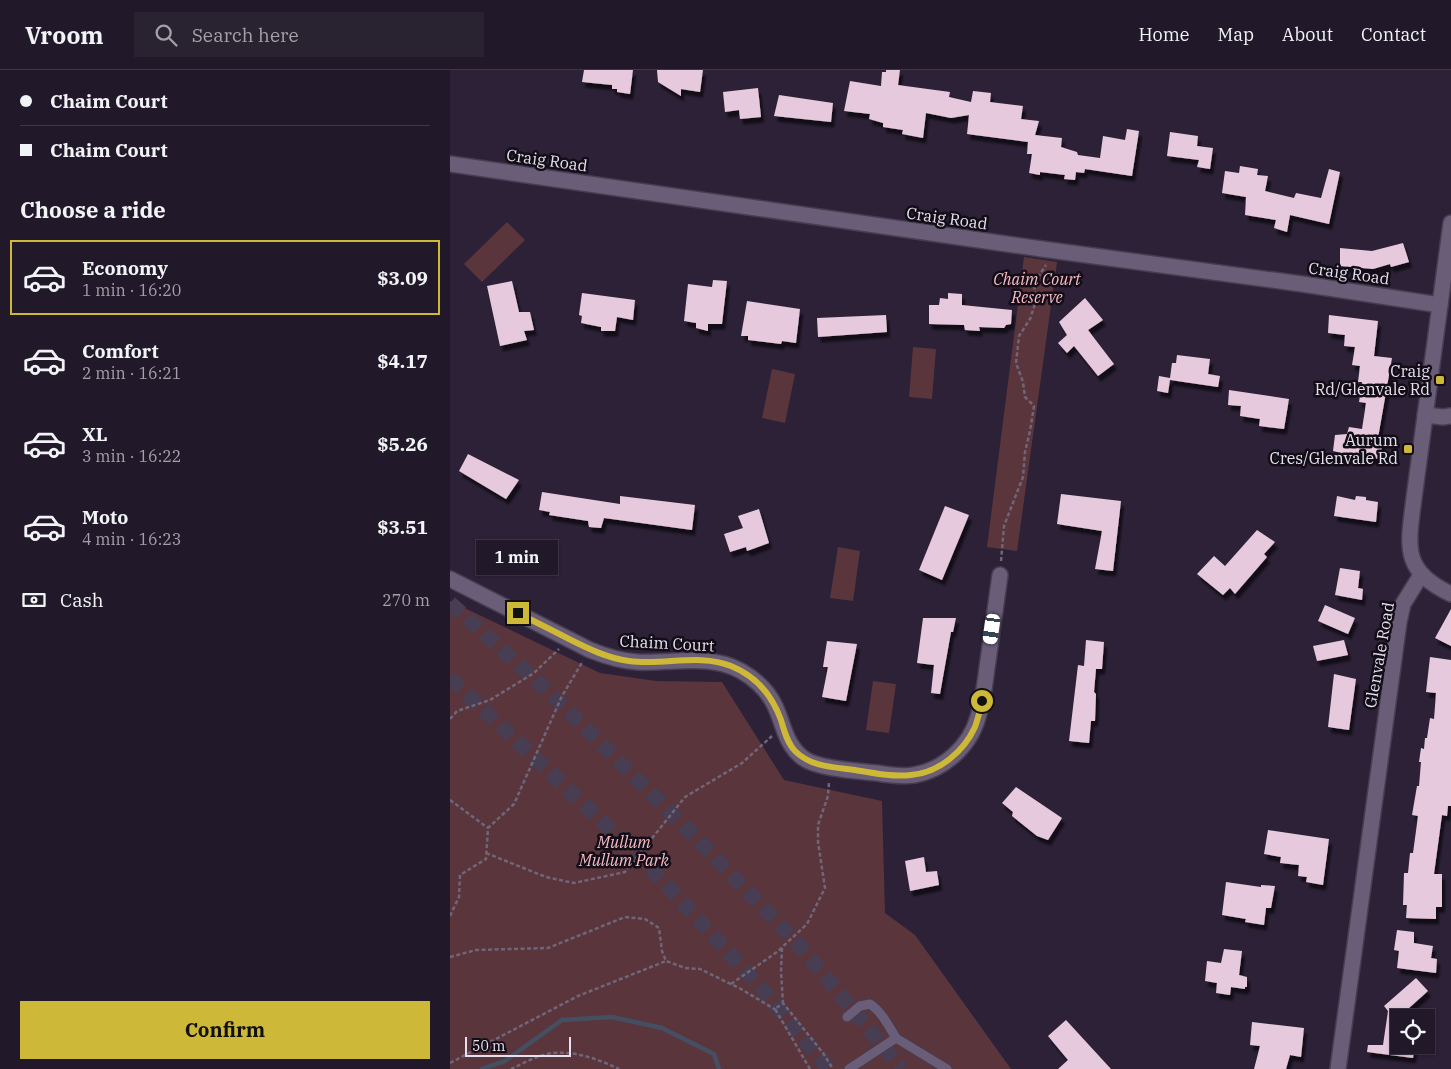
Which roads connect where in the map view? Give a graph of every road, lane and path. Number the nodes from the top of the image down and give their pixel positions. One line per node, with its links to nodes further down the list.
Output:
1 (450, 164): 3 (street, Craig Road)
2 (1451, 223): 4 (street)
3 (1055, 251): 4 (street, Craig Road); 7 (path)
4 (1440, 305): 5 (street)
5 (1425, 415): 6 (street); 8 (street)
6 (1451, 416)
7 (1000, 575): 15 (street, Chaim Court)
8 (1421, 575): 10 (street); 35 (street, Glenvale Road)
9 (450, 579): 11 (street, Chaim Court)
10 (1451, 594)
11 (570, 639): 12 (street, Chaim Court); 13 (path)
12 (590, 650): 14 (street, Chaim Court); 17 (path)
13 (450, 718)
14 (783, 727): 15 (street, Chaim Court); 18 (path)
15 (831, 767): 20 (path)
16 (450, 800): 17 (path)
17 (488, 828): 18 (path)
18 (486, 853): 19 (path)
19 (450, 916)
20 (782, 947): 23 (path); 24 (path)
21 (450, 957): 22 (path)
22 (666, 961): 23 (path); 28 (path)
23 (731, 984): 25 (path)
24 (783, 1004): 25 (path); 32 (path)
25 (776, 1010): 31 (path)
26 (847, 1017): 27 (lane)
27 (896, 1038): 33 (lane); 34 (lane)
28 (450, 1063)
29 (510, 1069): 30 (path)
30 (620, 1069)
31 (810, 1069)
32 (833, 1069)
33 (849, 1069)
34 (947, 1069)
35 (1338, 1069)

